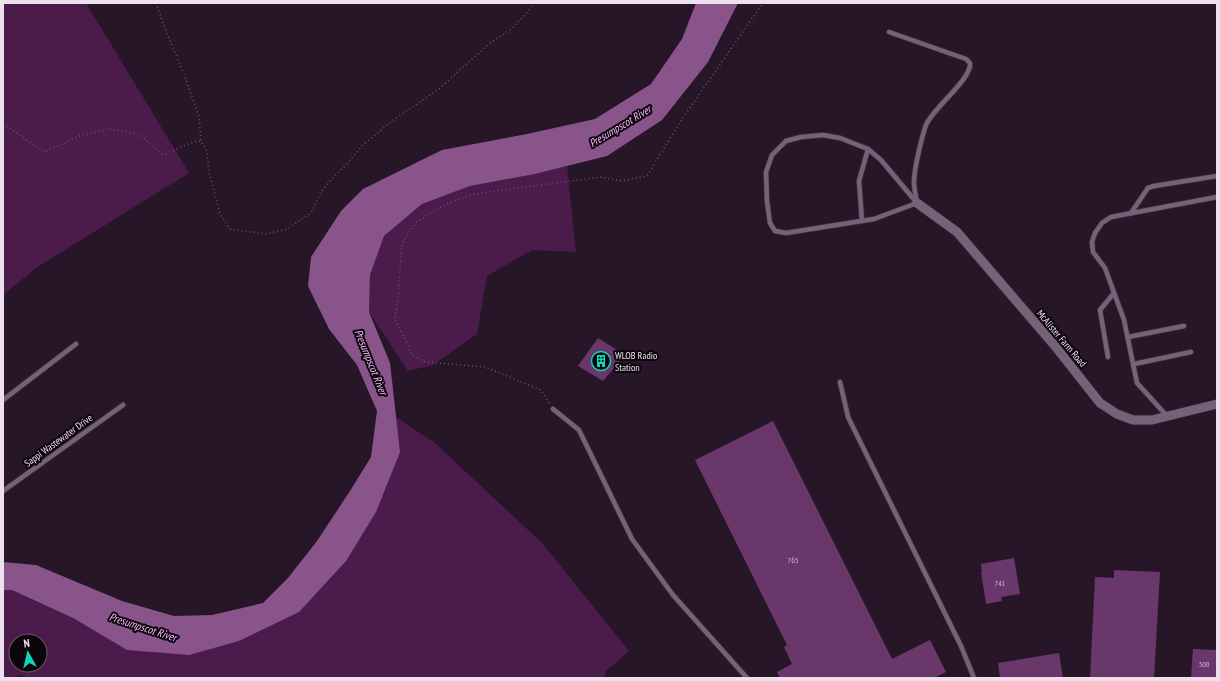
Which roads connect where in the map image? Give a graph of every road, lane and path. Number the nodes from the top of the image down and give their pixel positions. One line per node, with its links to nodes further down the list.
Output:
1 (156, 3): 6 (path)
2 (534, 3): 6 (path)
3 (763, 3): 24 (path)
4 (889, 32): 10 (lane)
5 (3, 124): 6 (path)
6 (201, 141)
7 (868, 149): 10 (lane); 12 (lane); 12 (lane)
8 (1217, 176): 11 (lane)
9 (1217, 197): 11 (lane)
10 (918, 203): 12 (lane); 25 (street, McAlister Farm Road)
11 (1131, 213): 13 (lane)
12 (862, 221)
13 (1114, 292): 15 (lane); 18 (lane)
14 (1184, 326): 15 (lane)
15 (1128, 336): 19 (lane)
16 (76, 344): 21 (lane)
17 (1191, 352): 19 (lane)
18 (1108, 357)
19 (1134, 364): 25 (lane)
20 (840, 382): 28 (lane)
21 (3, 400)
22 (1217, 404): 25 (street, McAlister Farm Road)
23 (123, 405): 26 (lane, Sappi Wastewater Drive)
24 (553, 409): 27 (lane)
25 (1167, 416)
26 (3, 491)
27 (747, 678)
28 (974, 678)

